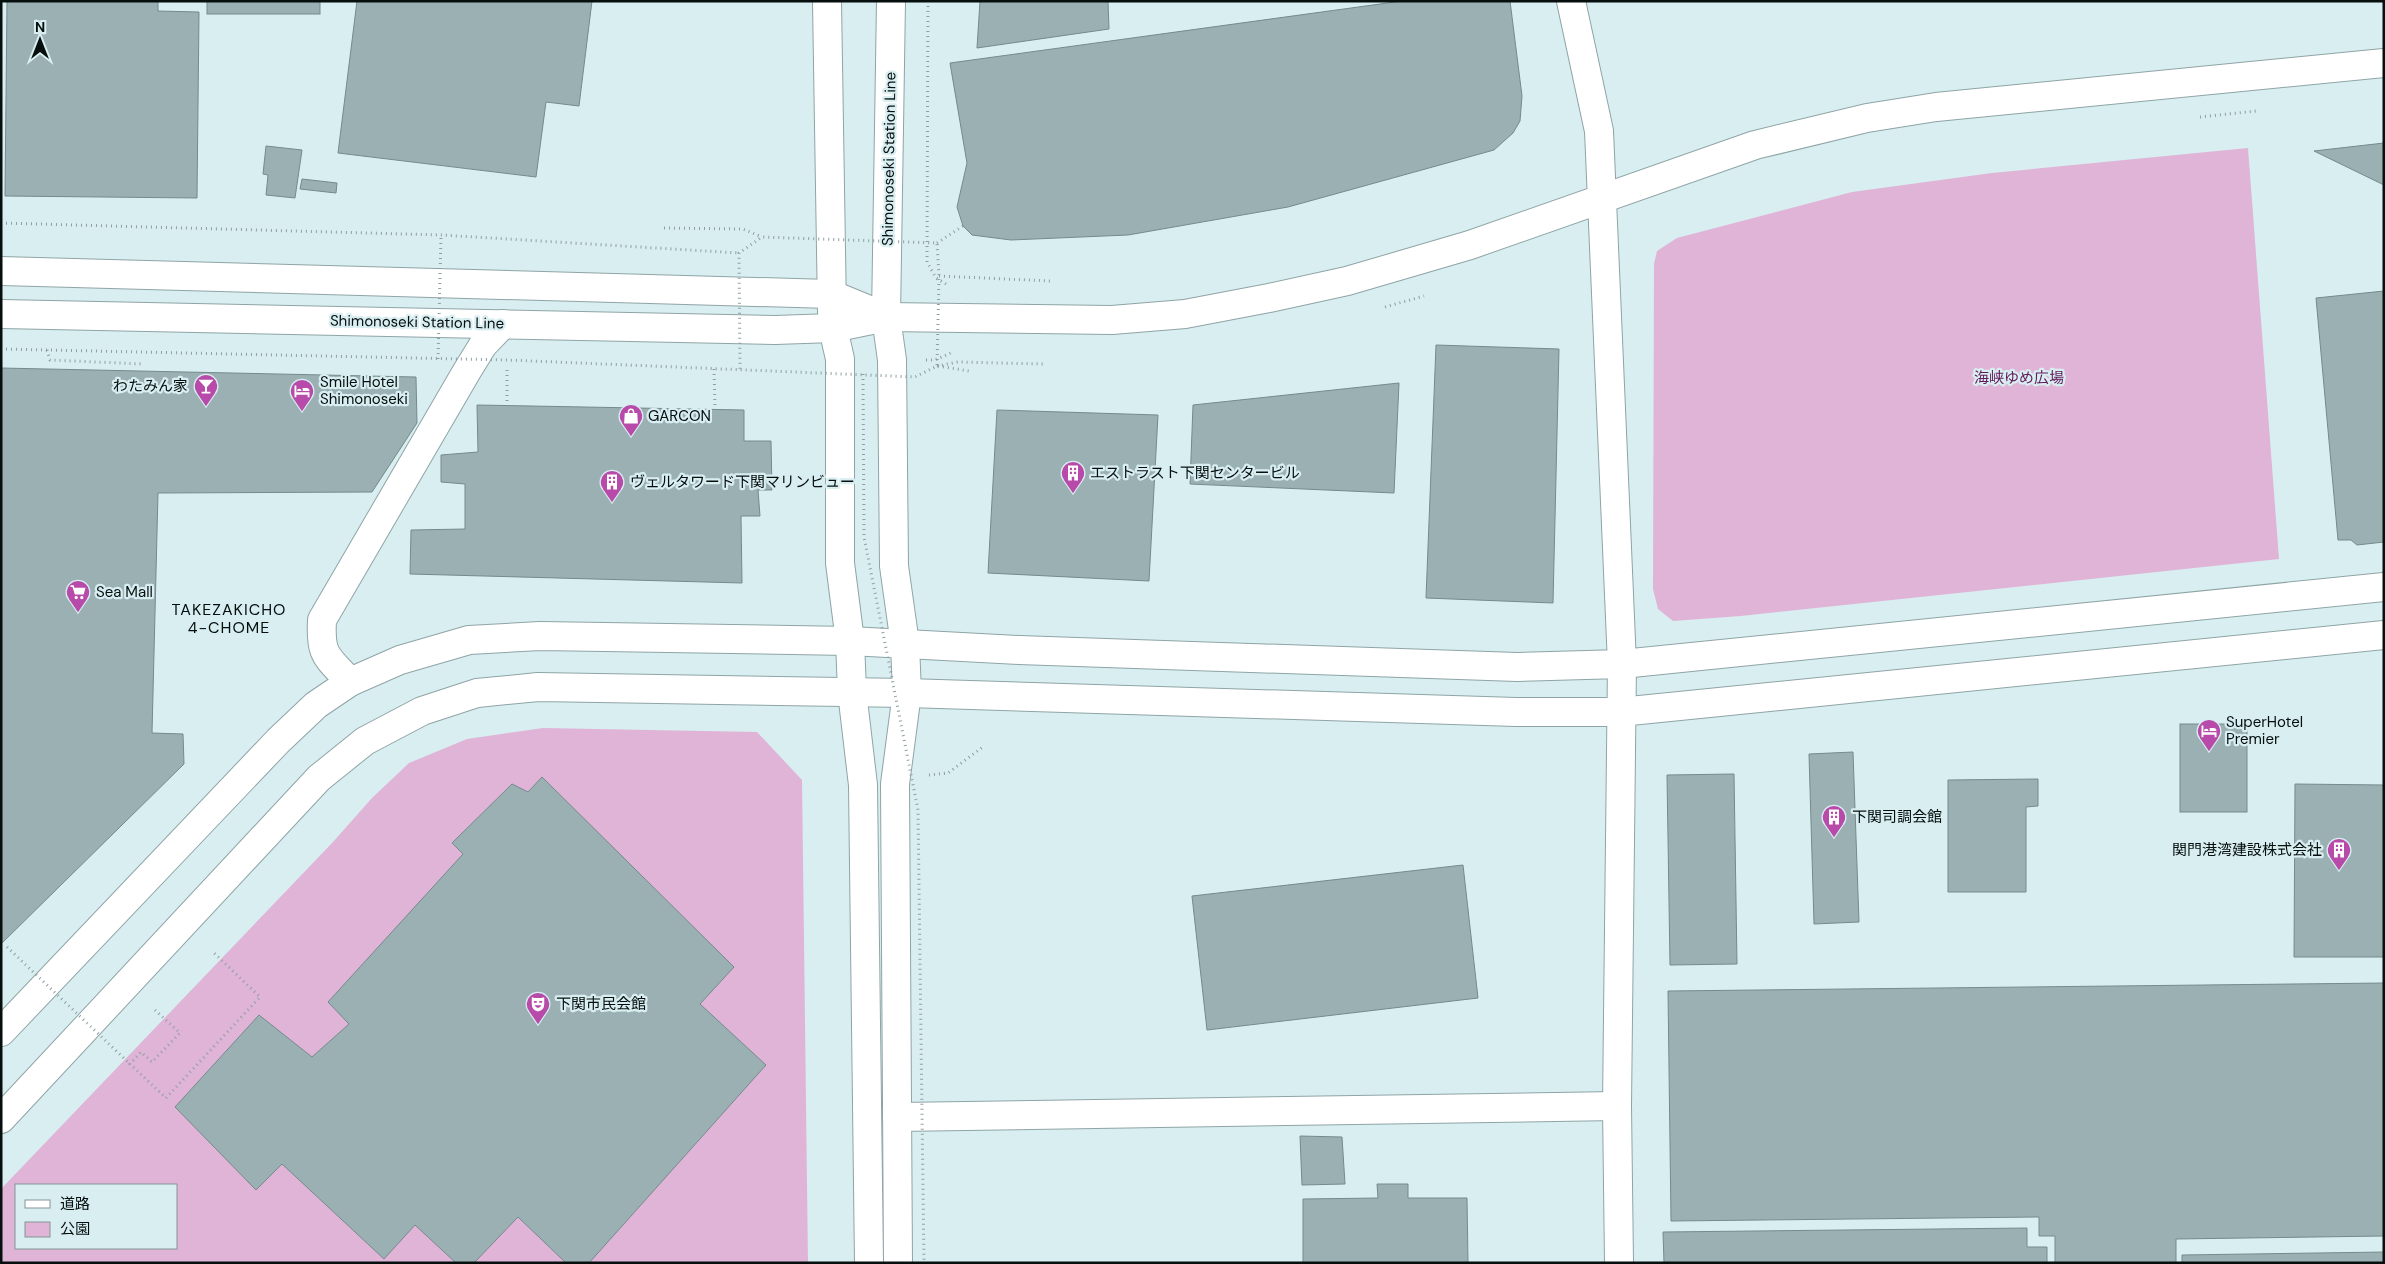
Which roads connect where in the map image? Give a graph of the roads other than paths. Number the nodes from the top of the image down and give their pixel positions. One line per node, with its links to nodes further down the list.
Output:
1 (827, 1): 7 (street)
2 (891, 1): 9 (street, Shimonoseki Station Line)
3 (1571, 1): 5 (street)
4 (2384, 63): 5 (street)
5 (1602, 198): 9 (street); 16 (street)
6 (1, 271): 7 (street)
7 (830, 294): 9 (street); 11 (street)
8 (1, 314): 10 (street, Shimonoseki Station Line)
9 (886, 317): 11 (street, Shimonoseki Station Line); 15 (street)
10 (503, 324): 11 (street, Shimonoseki Station Line); 17 (street)
11 (833, 328): 14 (street)
12 (2384, 588): 16 (street)
13 (2384, 635): 20 (street)
14 (850, 641): 15 (street); 17 (street); 18 (street)
15 (905, 644): 16 (street); 19 (street)
16 (1622, 664): 20 (street)
17 (350, 682): 21 (street)
18 (852, 692): 19 (street); 22 (street); 27 (street)
19 (906, 693): 20 (street); 24 (street)
20 (1620, 712): 23 (street)
21 (1, 1032)
22 (41, 1078): 25 (street); 26 (street)
23 (1617, 1106): 24 (street); 29 (street)
24 (897, 1117): 28 (street)
25 (1, 1119)
26 (1, 1135)
27 (869, 1263)
28 (898, 1263)
29 (1619, 1263)

